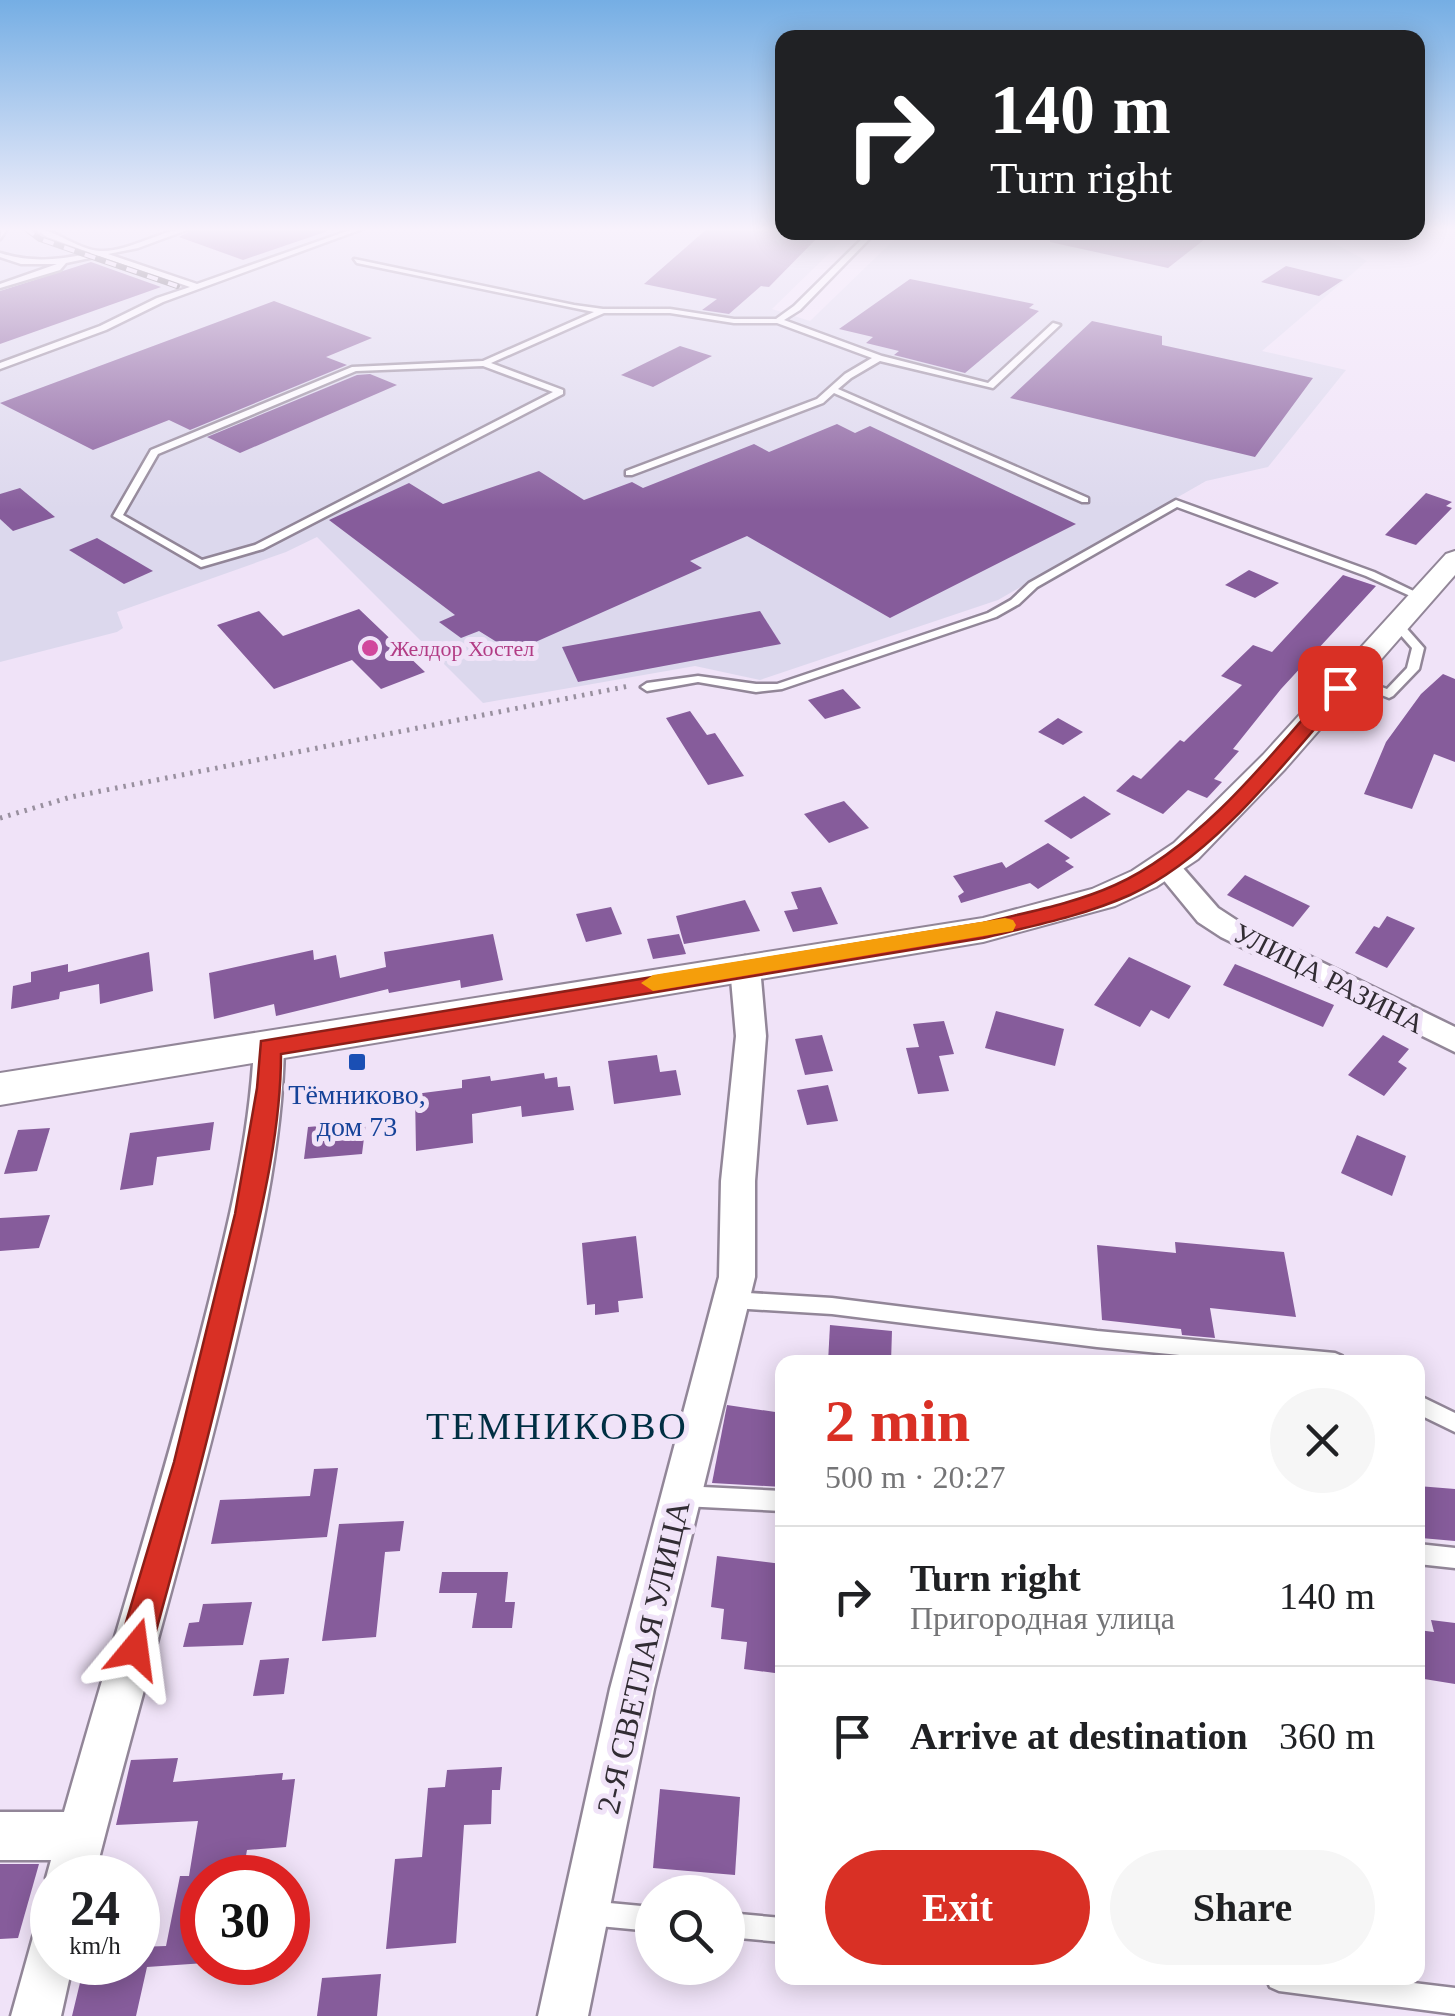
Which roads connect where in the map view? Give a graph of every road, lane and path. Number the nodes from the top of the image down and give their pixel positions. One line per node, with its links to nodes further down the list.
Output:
1 (117, 322): 10 (lane)
2 (579, 322): 9 (lane)
3 (782, 322): 4 (lane)
4 (791, 325): 6 (lane); 8 (lane)
5 (1056, 325): 8 (lane)
6 (843, 354): 7 (lane); 11 (lane)
7 (864, 357): 8 (lane); 11 (lane)
8 (879, 358): 11 (lane)
9 (484, 363): 9 (lane)
10 (0, 366)
11 (850, 371): 12 (lane)
12 (833, 390): 13 (lane); 14 (lane)
13 (629, 473)
14 (1085, 500)
15 (1455, 560): 16 (street)
16 (1421, 596): 17 (lane); 19 (street)
17 (647, 687): 18 (path)
18 (0, 818)
19 (1166, 866): 20 (street); 21 (street, УЛИЦА РАЗИНА)
20 (745, 967): 22 (street); 24 (street, 2-Я СВЕТЛАЯ УЛИЦА)
21 (1455, 1040)
22 (269, 1047): 23 (street); 34 (street)
23 (0, 1089)
24 (731, 1300): 25 (lane); 28 (street, 2-Я СВЕТЛАЯ УЛИЦА)
25 (1263, 1355)
26 (1425, 1408): 27 (lane)
27 (1455, 1423)
28 (682, 1496): 29 (lane); 35 (street, 2-Я СВЕТЛАЯ УЛИЦА)
29 (775, 1501)
30 (1425, 1555): 31 (lane)
31 (1455, 1558)
32 (0, 1836): 33 (street)
33 (69, 1855)
34 (77, 1855)
35 (584, 1913): 36 (lane); 43 (street, 2-Я СВЕТЛАЯ УЛИЦА)
36 (635, 1918)
37 (745, 1927): 38 (lane)
38 (775, 1929)
39 (43, 1985): 42 (street)
40 (1333, 1985): 41 (lane)
41 (1455, 2001)
42 (36, 2016)
43 (563, 2016)

